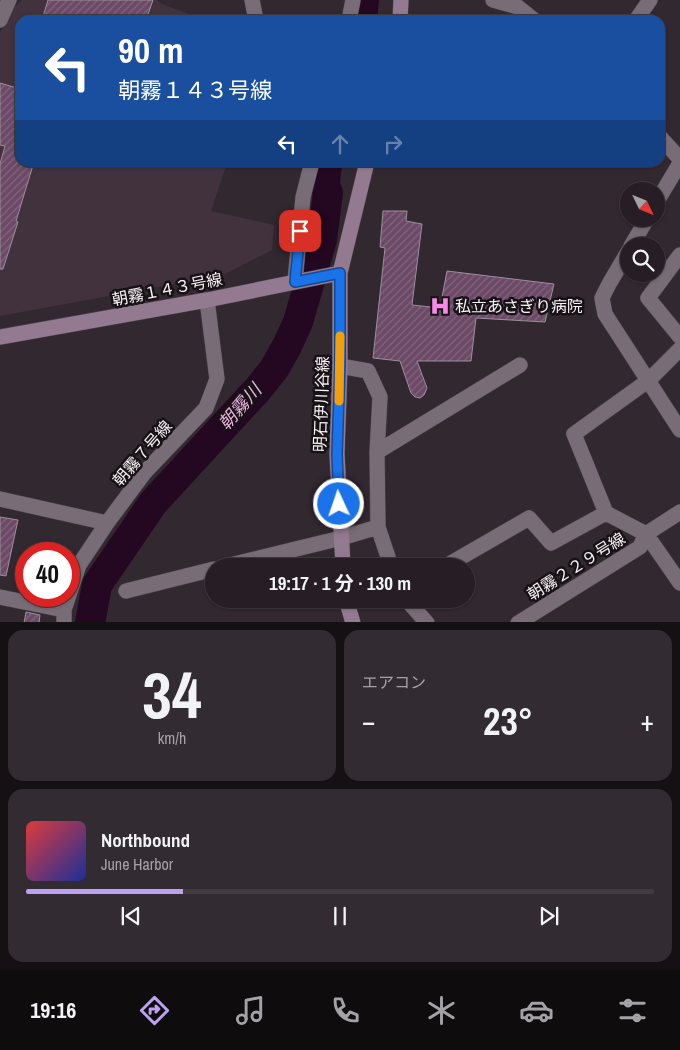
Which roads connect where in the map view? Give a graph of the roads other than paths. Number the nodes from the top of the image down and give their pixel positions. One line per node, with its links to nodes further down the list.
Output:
1 (9, 0): 12 (street)
2 (252, 0): 7 (street)
3 (353, 0): 8 (street)
4 (401, 0): 9 (street)
5 (493, 0): 10 (street)
6 (650, 0): 11 (street)
7 (255, 15)
8 (350, 15)
9 (400, 15)
10 (528, 15)
11 (640, 15)
12 (0, 20)
13 (665, 142): 14 (street)
14 (680, 159)
15 (680, 164): 18 (street)
16 (311, 167): 22 (street)
17 (366, 167): 21 (street, 明石伊川谷線)
18 (665, 189)
19 (680, 255): 25 (street)
20 (620, 265): 29 (street)
21 (340, 273): 22 (street, 朝霧１４３号線); 28 (street, 明石伊川谷線)
22 (298, 281): 23 (street, 朝霧１４３号線)
23 (207, 300): 24 (street, 朝霧１４３号線); 35 (street, 朝霧７号線)
24 (0, 337)
25 (680, 337)
26 (680, 349): 29 (street)
27 (520, 365): 31 (street)
28 (340, 366): 31 (street); 38 (street, 明石伊川谷線)
29 (649, 380): 30 (street); 34 (street)
30 (680, 430)
31 (377, 452): 36 (street)
32 (0, 499): 35 (street)
33 (680, 512): 37 (street, 朝霧２２９号線)
34 (606, 513): 37 (street); 42 (street)
35 (107, 523): 49 (street, 朝霧７号線)
36 (378, 527): 38 (street); 41 (street)
37 (646, 534): 44 (street); 52 (street, 朝霧２２９号線)
38 (341, 538): 39 (street); 40 (street, 明石伊川谷線)
39 (259, 558)
40 (342, 558)
41 (388, 558)
42 (460, 558)
43 (205, 571): 45 (street)
44 (680, 583)
45 (126, 591)
46 (0, 597): 49 (street)
47 (349, 608): 50 (street)
48 (414, 608): 51 (street)
49 (64, 616)
50 (353, 622)
51 (427, 622)
52 (518, 622)

